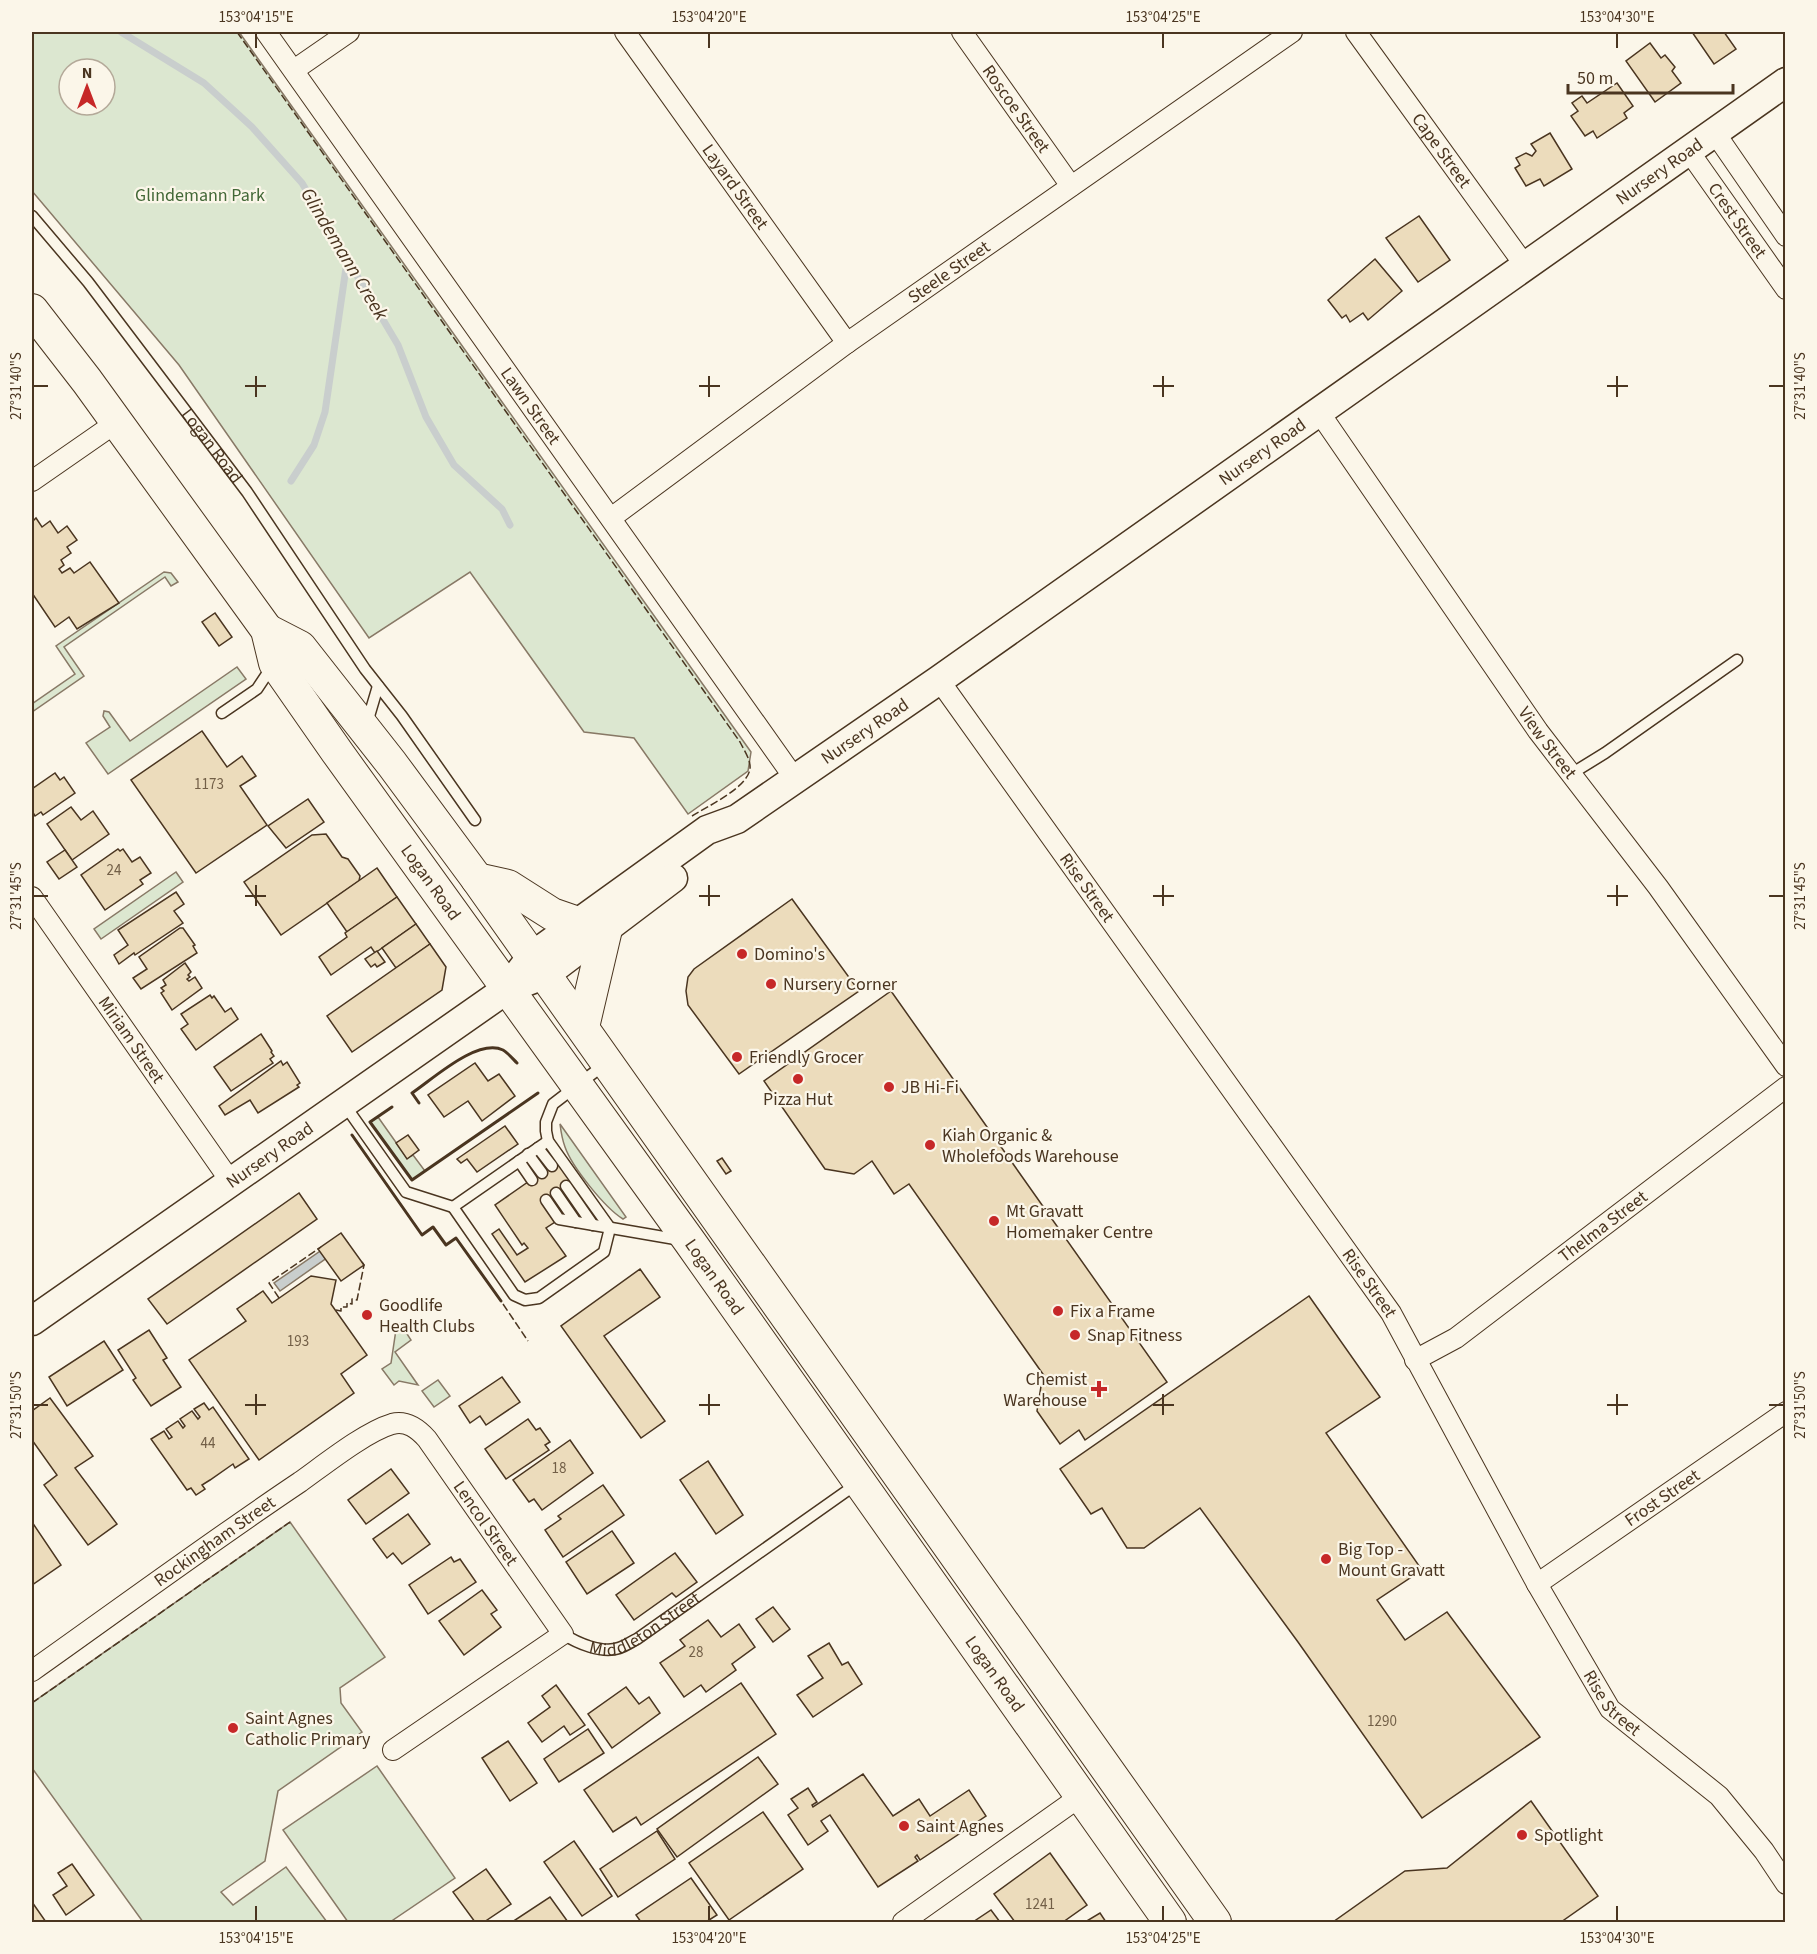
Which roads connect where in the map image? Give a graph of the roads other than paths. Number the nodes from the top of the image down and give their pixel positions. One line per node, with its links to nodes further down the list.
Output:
1 (266, 32): 7 (street, Lawn Street)
2 (349, 32): 7 (street)
3 (625, 32): 17 (street, Layard Street)
4 (962, 32): 11 (street, Roscoe Street)
5 (1292, 32): 11 (street, Steele Street)
6 (1356, 32): 14 (street, Cape Street)
7 (294, 70): 21 (street, Lawn Street)
8 (1785, 82): 9 (main road, Nursery Road)
9 (1715, 133): 10 (main road, Nursery Road); 13 (street, Crest Street)
10 (1688, 150): 14 (main road, Nursery Road); 15 (street, Crest Street)
11 (1071, 186): 17 (street, Steele Street)
12 (32, 216): 26 (lane, Logan Road)
13 (1785, 236)
14 (1527, 267): 18 (main road, Nursery Road)
15 (1785, 289)
16 (32, 310): 19 (main road, Logan Road)
17 (847, 343): 21 (street, Steele Street)
18 (1319, 412): 25 (main road, Nursery Road); 29 (street, View Street)
19 (117, 422): 20 (street); 22 (main road, Logan Road)
20 (32, 481)
21 (611, 518): 30 (street, Lawn Street)
22 (267, 630): 24 (main road, Logan Road); 28 (main road, Logan Road)
23 (1737, 660): 29 (lane)
24 (275, 663): 27 (lane); 36 (main road, Logan Road)
25 (939, 681): 30 (main road, Nursery Road); 60 (street, Rise Street)
26 (378, 686): 28 (lane); 31 (lane, Logan Road)
27 (222, 713)
28 (365, 730): 32 (main road, Logan Road)
29 (1571, 774): 39 (street, View Street)
30 (795, 779): 34 (main road, Nursery Road)
31 (475, 820)
32 (477, 879): 34 (main road); 35 (main road, Logan Road)
33 (32, 897): 50 (street, Miriam Street)
34 (592, 926): 35 (main road, Nursery Road); 37 (main road)
35 (539, 965): 36 (main road, Nursery Road); 37 (main road, Logan Road)
36 (507, 989): 40 (main road, Logan Road); 42 (main road, Nursery Road)
37 (583, 1027): 38 (main road, Logan Road)
38 (608, 1062): 40 (lane); 72 (main road, Logan Road)
39 (1785, 1066)
40 (577, 1086): 43 (lane); 58 (main road, Logan Road)
41 (1785, 1087): 60 (street, Thelma Street)
42 (344, 1104): 50 (main road, Nursery Road); 54 (lane)
43 (548, 1141): 44 (lane); 57 (lane)
44 (538, 1148): 45 (lane); 47 (lane)
45 (528, 1154): 46 (lane); 48 (lane)
46 (519, 1161): 49 (lane); 54 (lane)
47 (552, 1166)
48 (542, 1173)
49 (532, 1180)
50 (231, 1182): 59 (main road, Nursery Road)
51 (566, 1186): 56 (lane)
52 (556, 1193): 55 (lane)
53 (546, 1200): 55 (lane)
54 (453, 1207): 57 (lane)
55 (576, 1222): 56 (lane)
56 (593, 1225): 57 (lane)
57 (610, 1228): 58 (lane)
58 (690, 1242): 63 (main road, Logan Road)
59 (32, 1321)
60 (1415, 1360): 64 (street, Rise Street)
61 (1785, 1412): 64 (street, Frost Street)
62 (401, 1423): 65 (street, Lencol Street); 66 (street, Rockingham Street)
63 (859, 1482): 65 (lane, Middleton Street); 68 (main road, Logan Road)
64 (1537, 1584): 69 (street, Rise Street)
65 (563, 1634): 67 (street, Middleton Street)
66 (32, 1671)
67 (393, 1750)
68 (1081, 1796): 70 (street); 71 (main road, Logan Road)
69 (1785, 1884)
70 (903, 1923)
71 (1170, 1923)
72 (1215, 1923)

